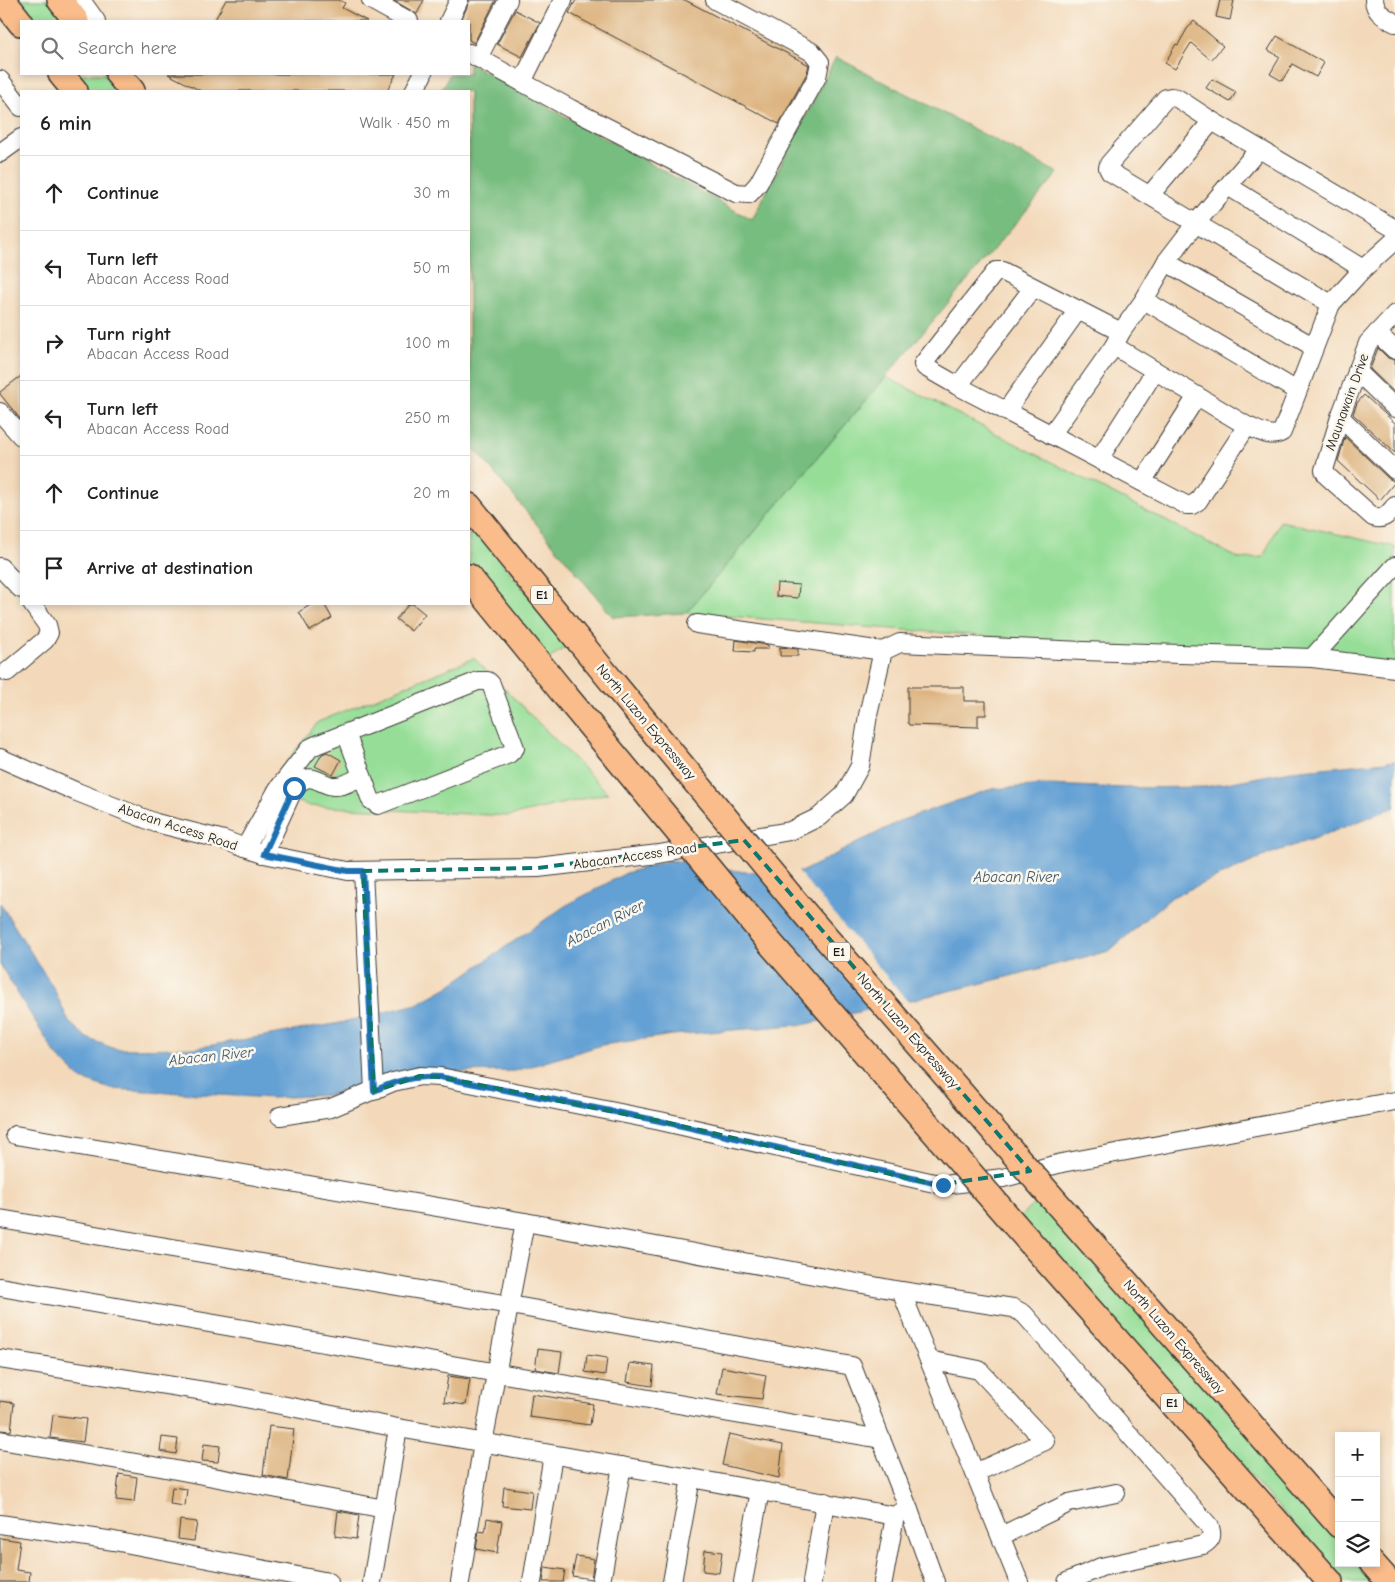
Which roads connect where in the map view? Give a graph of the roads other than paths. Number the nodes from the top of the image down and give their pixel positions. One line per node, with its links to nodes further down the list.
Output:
1 (3, 0): 14 (highway)
2 (60, 0): 10 (highway)
3 (81, 0): 11 (street)
4 (370, 0): 12 (street)
5 (459, 0): 13 (street)
6 (508, 0): 16 (street)
7 (563, 0): 21 (street)
8 (715, 0): 21 (street)
9 (1374, 0): 15 (street)
10 (75, 20)
11 (95, 20)
12 (407, 20)
13 (449, 20)
14 (20, 22)
15 (1395, 23)
16 (473, 56): 21 (street)
17 (62, 75): 22 (highway)
18 (119, 75): 23 (highway)
19 (422, 75): 24 (street)
20 (0, 80): 25 (street)
21 (522, 82)
22 (74, 90)
23 (131, 90)
24 (415, 90)
25 (20, 106)
26 (1212, 121): 28 (street); 31 (street); 31 (street)
27 (20, 139): 29 (street)
28 (1259, 149): 30 (street); 33 (street)
29 (0, 154)
30 (1228, 186): 32 (street); 36 (street)
31 (1150, 195): 32 (street)
32 (1196, 223): 35 (street); 39 (street)
33 (1395, 229)
34 (1395, 240): 36 (street)
35 (1166, 262): 38 (street); 44 (street)
36 (1363, 269): 39 (street)
37 (1033, 288): 40 (street); 48 (street); 48 (street)
38 (1144, 300): 43 (street); 49 (street)
39 (1331, 304): 44 (street)
40 (1078, 310): 43 (street); 52 (street)
41 (1395, 314): 42 (street, Maunawain Drive)
42 (1377, 333): 45 (street); 47 (street, Maunawain Drive)
43 (1118, 339): 46 (street); 57 (street)
44 (1314, 347): 49 (street)
45 (1395, 350)
46 (1156, 371): 50 (street); 58 (street)
47 (1357, 371): 51 (street); 54 (street, Maunawain Drive)
48 (958, 386): 52 (street)
49 (1297, 391): 55 (street)
50 (1197, 396): 55 (street); 60 (street)
51 (1395, 408)
52 (1006, 411): 57 (street)
53 (0, 412): 56 (street)
54 (1340, 417): 59 (street); 61 (street, Maunawain Drive)
55 (1247, 426): 60 (street)
56 (20, 435)
57 (1051, 435): 58 (street)
58 (1099, 459): 60 (street)
59 (1395, 470)
60 (1142, 482)
61 (1395, 506)
62 (470, 507): 104 (highway, North Luzon Expressway / E1, bridge)
63 (0, 566): 66 (street)
64 (1395, 566): 70 (street)
65 (470, 578): 120 (highway, E1, bridge)
66 (20, 588)
67 (33, 605): 72 (street)
68 (697, 624): 69 (street)
69 (883, 651): 70 (street); 78 (street, Abacan Access Road)
70 (1312, 658): 71 (street)
71 (1395, 668)
72 (7, 672)
73 (346, 733): 75 (street); 75 (street); 76 (street)
74 (0, 758): 76 (street, Abacan Access Road)
75 (362, 776): 77 (street)
76 (245, 848): 77 (street, Abacan Access Road)
77 (264, 854): 78 (street, Abacan Access Road)
78 (363, 871): 79 (street)
79 (374, 1088): 80 (street); 81 (street)
80 (1395, 1101)
81 (280, 1116)
82 (15, 1135): 84 (street)
83 (0, 1219): 87 (street)
84 (526, 1222): 86 (street); 87 (street)
85 (0, 1287): 90 (street)
86 (900, 1291): 89 (street); 119 (street)
87 (510, 1305): 90 (street); 92 (street)
88 (0, 1359): 91 (street)
89 (929, 1360): 97 (street); 97 (street)
90 (498, 1371): 92 (street); 94 (street)
91 (398, 1428): 94 (street); 102 (street)
92 (881, 1438): 103 (street)
93 (0, 1440): 102 (street)
94 (483, 1443): 95 (street); 110 (street)
95 (553, 1455): 96 (street); 111 (street)
96 (622, 1466): 98 (street); 112 (street)
97 (975, 1473): 106 (street)
98 (690, 1478): 99 (street); 113 (street)
99 (760, 1490): 101 (street); 114 (street)
100 (1116, 1493): 106 (street)
101 (825, 1502): 103 (street); 115 (street)
102 (385, 1509): 109 (street)
103 (902, 1513): 116 (street); 117 (street)
104 (1336, 1522)
105 (0, 1524): 108 (street)
106 (1001, 1536): 118 (street)
107 (1376, 1567): 121 (highway)
108 (329, 1582)
109 (372, 1582)
110 (460, 1582)
111 (532, 1582)
112 (601, 1582)
113 (672, 1582)
114 (743, 1582)
115 (812, 1582)
116 (883, 1582)
117 (936, 1582)
118 (1019, 1582)
119 (1067, 1582)
120 (1330, 1582)
121 (1389, 1582)

